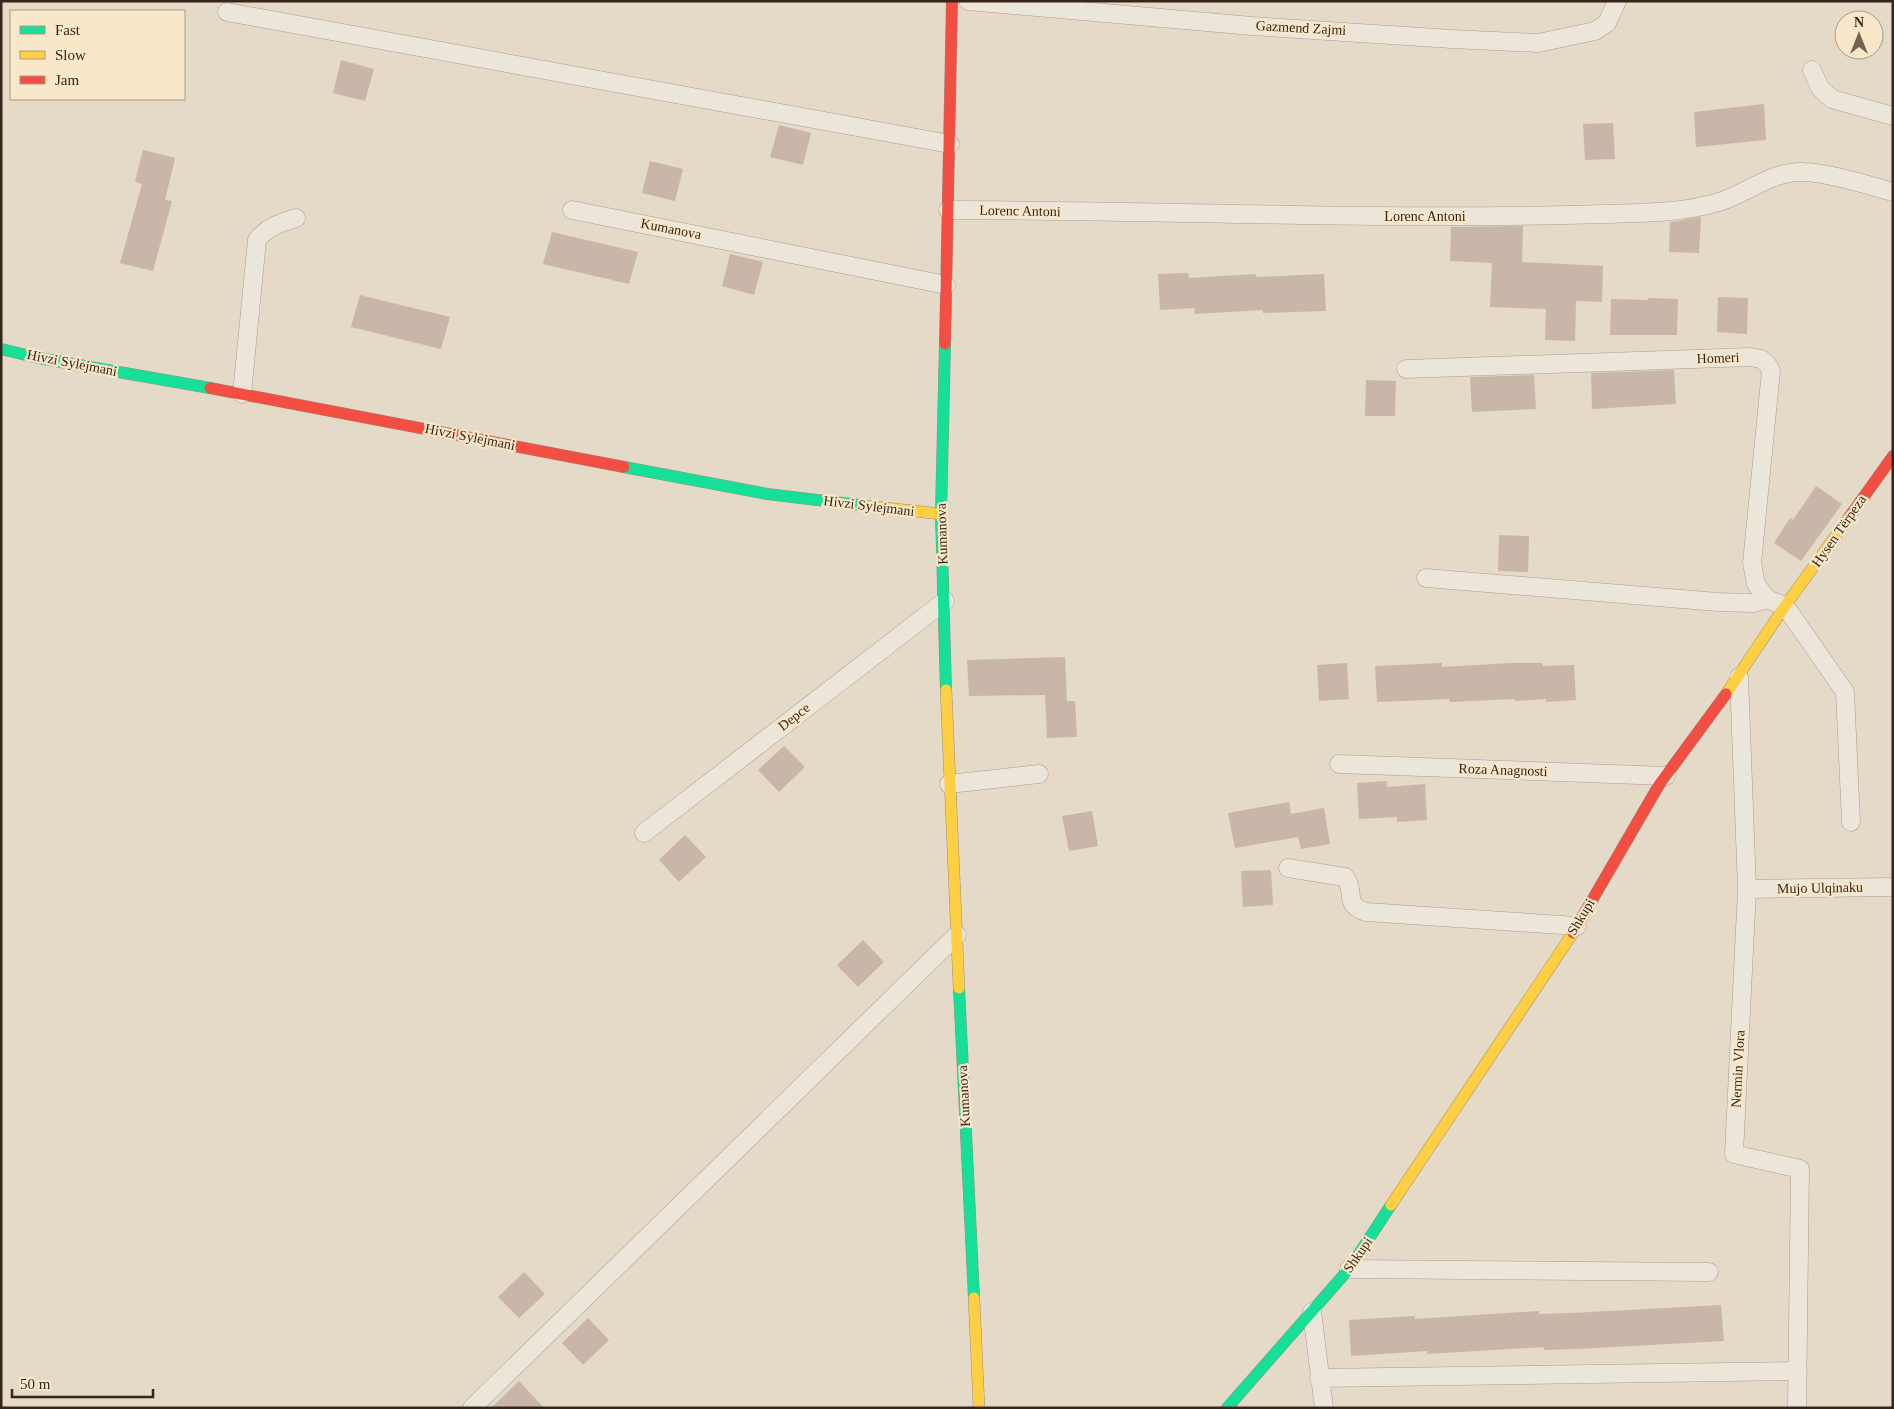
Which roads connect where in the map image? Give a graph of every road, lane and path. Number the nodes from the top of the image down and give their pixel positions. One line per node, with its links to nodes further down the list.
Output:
1 (952, 1): 7 (street, Kumanova)
2 (968, 1): 3 (street, Gazmend Zajmi)
3 (1617, 1)
4 (228, 12): 7 (street)
5 (1812, 70): 6 (street)
6 (1893, 116)
7 (950, 144): 10 (street, Kumanova)
8 (1893, 192): 10 (street, Lorenc Antoni)
9 (572, 210): 12 (street, Kumanova)
10 (948, 210): 12 (street, Kumanova)
11 (296, 218): 15 (street)
12 (946, 284): 17 (street, Kumanova)
13 (1, 349): 15 (street, Hivzi Sylejmani)
14 (1406, 369): 19 (street, Homeri)
15 (242, 394): 17 (street, Hivzi Sylejmani)
16 (1893, 456): 21 (street, Hysen Tërpeza)
17 (941, 514): 20 (street, Kumanova)
18 (1426, 578): 19 (street)
19 (1767, 600): 21 (street)
20 (944, 601): 26 (street, Kumanova); 28 (street, Depce)
21 (1785, 606): 22 (street, Shkupi); 27 (street)
22 (1739, 677): 25 (street, Shkupi); 31 (street, Nermin Vlora)
23 (1339, 764): 25 (street, Roza Anagnosti)
24 (1039, 774): 26 (street)
25 (1666, 776): 32 (street, Shkupi)
26 (949, 784): 33 (street, Kumanova)
27 (1851, 822)
28 (644, 833)
29 (1288, 868): 32 (street)
30 (1893, 887): 31 (street, Mujo Ulqinaku)
31 (1747, 889): 37 (street, Nermin Vlora)
32 (1577, 926): 34 (street, Shkupi)
33 (957, 934): 39 (street); 40 (street, Kumanova)
34 (1349, 1269): 35 (street); 36 (street, Shkupi)
35 (1709, 1272)
36 (1312, 1312): 38 (street); 41 (street, Shkupi)
37 (1798, 1371): 38 (street); 43 (street, Nermin Vlora)
38 (1319, 1378): 42 (street)
39 (472, 1408)
40 (979, 1408)
41 (1227, 1408)
42 (1324, 1408)
43 (1797, 1408)

